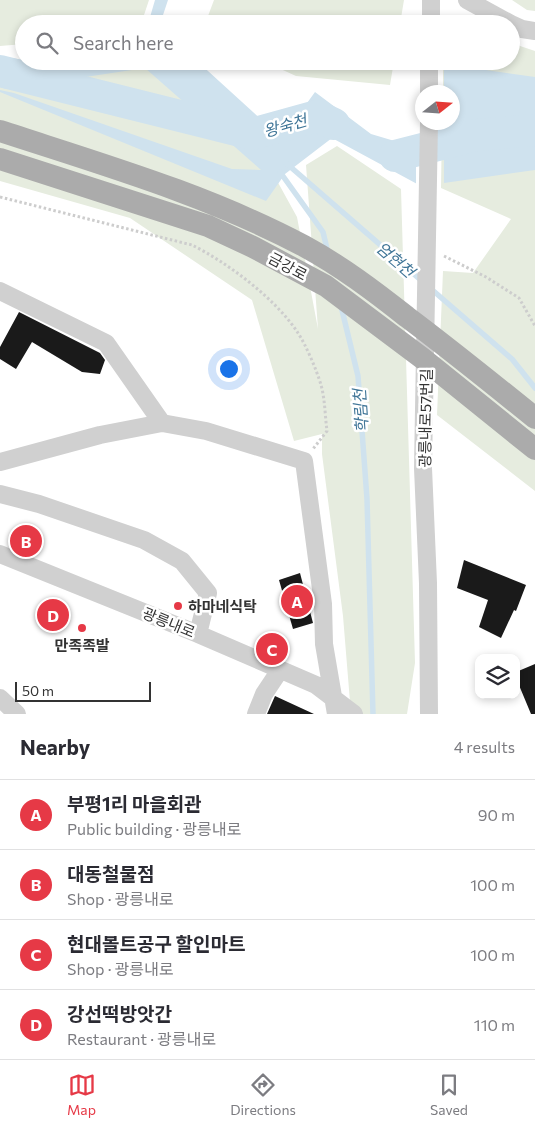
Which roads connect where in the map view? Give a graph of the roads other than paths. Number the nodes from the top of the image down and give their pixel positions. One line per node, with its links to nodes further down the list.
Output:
1 (468, 0): 2 (street)
2 (495, 15)
3 (520, 29): 4 (street)
4 (535, 31)
5 (429, 70): 6 (street)
6 (429, 85)
7 (429, 130): 24 (street, 광릉내로57번길, bridge)
8 (0, 131): 11 (main road, 금강로, bridge)
9 (0, 159): 13 (main road, 금강로, bridge)
10 (0, 291): 12 (street)
11 (535, 418)
12 (162, 423): 14 (street); 20 (street)
13 (535, 449)
14 (0, 462)
15 (0, 494): 17 (street)
16 (0, 554): 17 (street, 광릉내로)
17 (198, 634): 18 (street, 광릉내로)
18 (280, 670): 20 (street, 광릉내로); 22 (street)
19 (0, 698): 21 (street)
20 (335, 706): 23 (street, 광릉내로)
21 (17, 714)
22 (256, 714)
23 (354, 714)
24 (429, 714)

